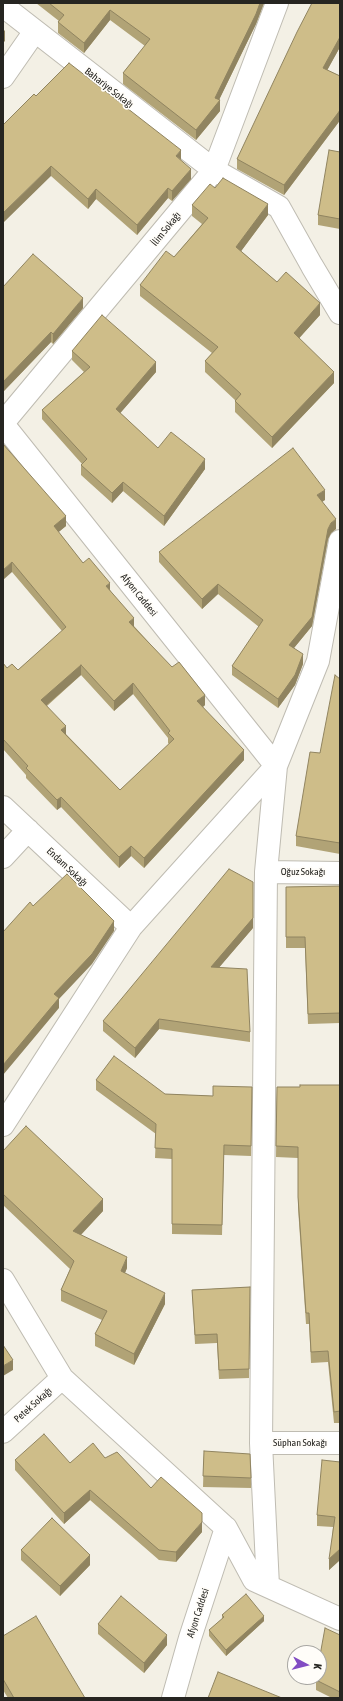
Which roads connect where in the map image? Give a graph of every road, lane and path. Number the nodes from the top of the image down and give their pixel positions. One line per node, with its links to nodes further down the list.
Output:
1 (276, 3): 5 (street, İlim Sokağı)
2 (3, 6): 3 (street, Bahariye Sokağı)
3 (35, 31): 4 (street); 5 (street, Bahariye Sokağı)
4 (3, 77)
5 (214, 170): 6 (street, Bahariye Sokağı); 7 (street, İlim Sokağı)
6 (340, 313)
7 (3, 424): 9 (street, Afyon Caddesi)
8 (340, 541): 9 (street)
9 (276, 766): 13 (street); 15 (street)
10 (3, 806): 11 (street, Endam Sokağı)
11 (28, 830): 12 (street); 15 (street, Endam Sokağı)
12 (3, 857)
13 (266, 872): 14 (street, Oğuz Sokağı); 20 (street)
14 (340, 872)
15 (131, 927): 16 (street)
16 (3, 1125)
17 (3, 1280): 18 (street)
18 (62, 1378): 19 (street, Petek Sokağı); 22 (street)
19 (3, 1432)
20 (261, 1443): 21 (street, Süphan Sokağı); 23 (street)
21 (340, 1443)
22 (226, 1528): 23 (street); 25 (street, Afyon Caddesi)
23 (268, 1586): 24 (street)
24 (340, 1619)
25 (173, 1698)

